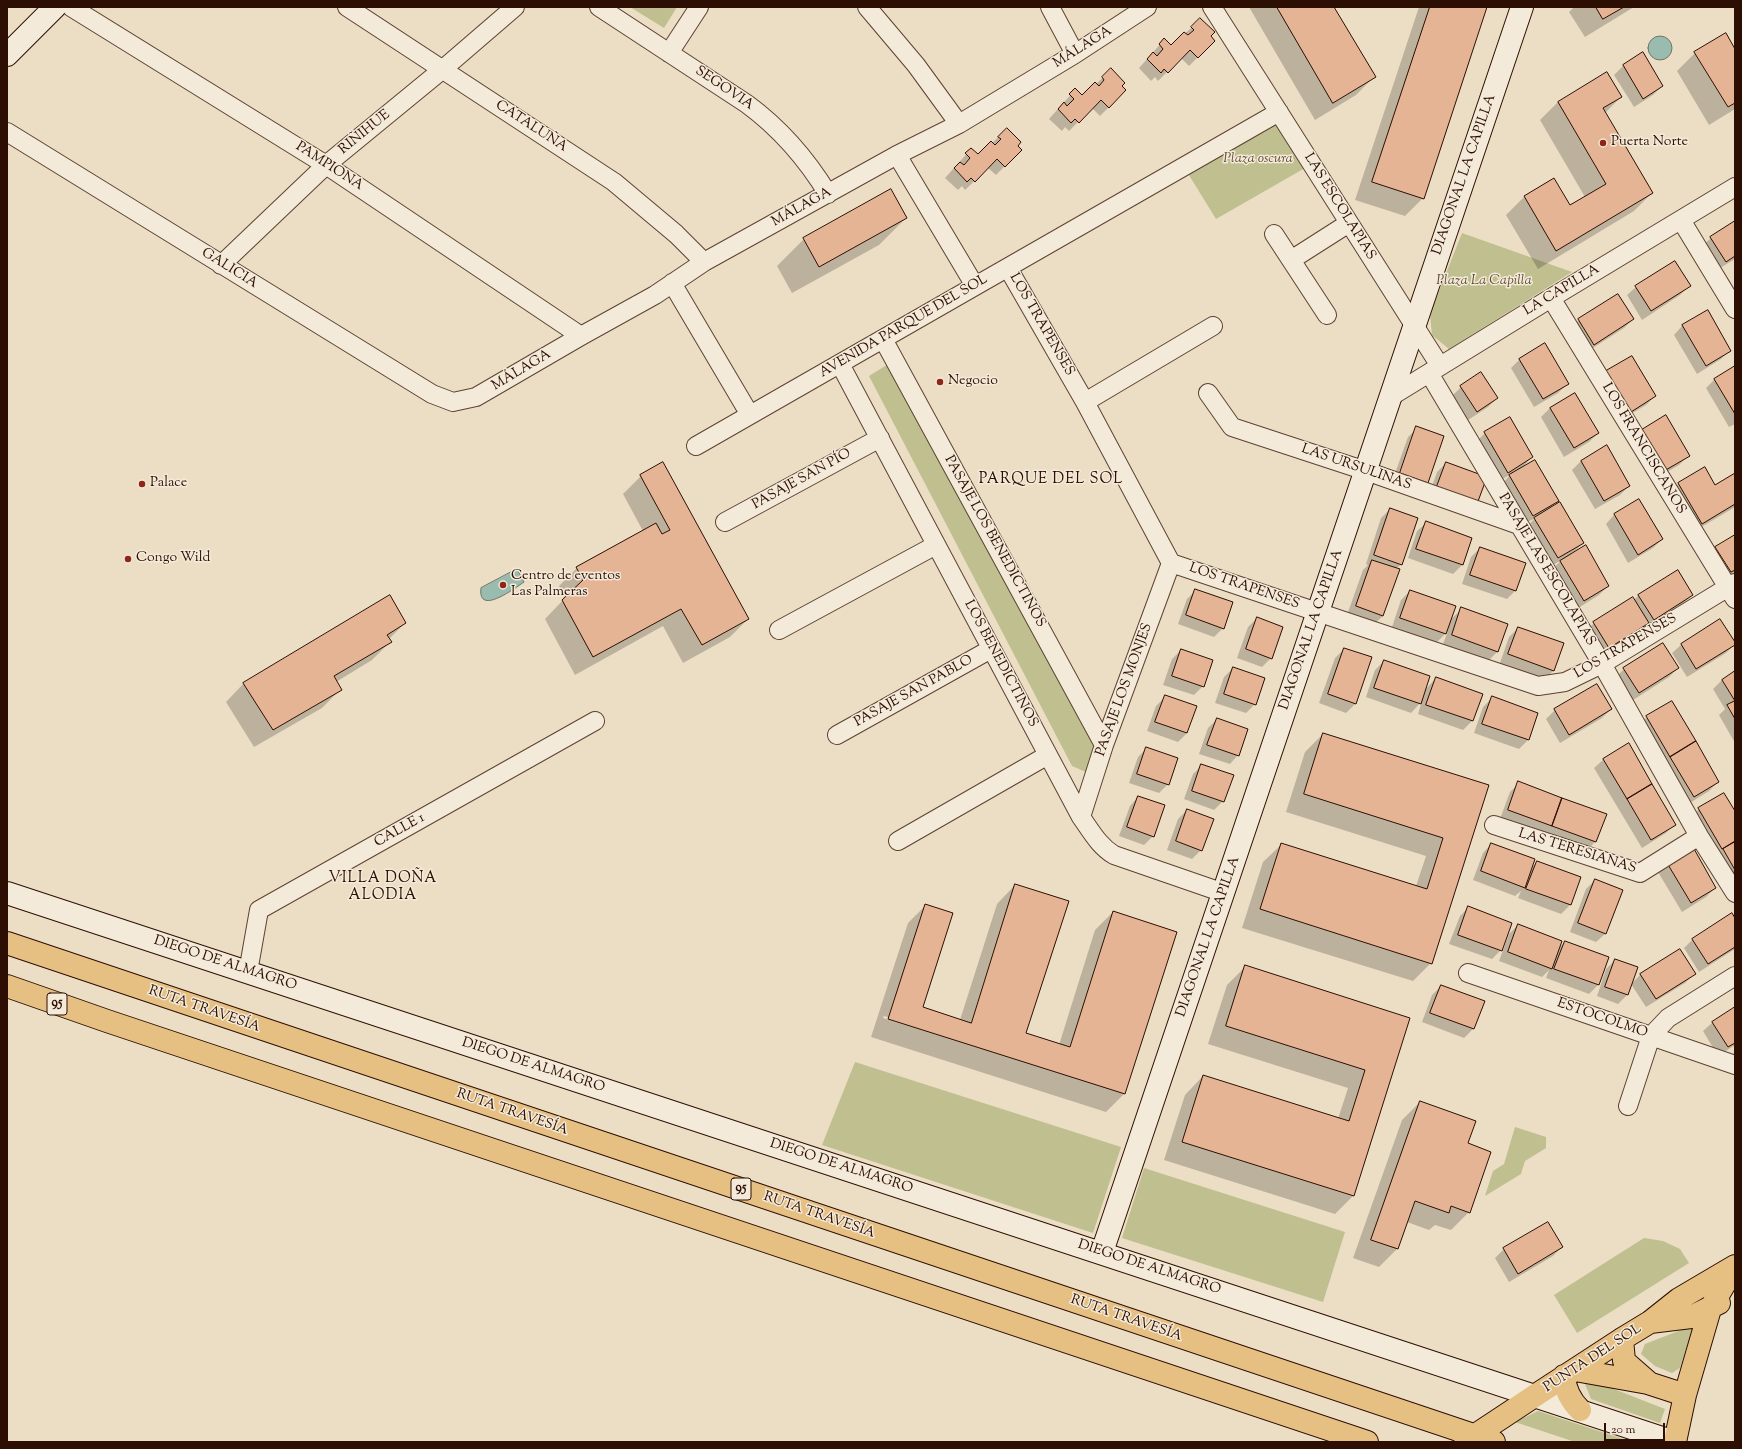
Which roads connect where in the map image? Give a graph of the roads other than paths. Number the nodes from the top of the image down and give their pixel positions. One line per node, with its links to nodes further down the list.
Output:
1 (55, 7): 14 (main road)
2 (71, 7): 20 (street, PAMPIONA)
3 (347, 7): 15 (street, CATALUÑA)
4 (515, 7): 15 (street, RIÑIHUE)
5 (599, 7): 12 (street, SEGOVIA)
6 (699, 7): 12 (street)
7 (867, 7): 17 (street)
8 (1050, 7): 13 (street)
9 (1147, 7): 13 (street, MÁLAGA)
10 (1212, 7): 16 (street, LAS ESCOLAPIAS)
11 (1522, 7): 36 (main road, DIAGONAL LA CAPILLA)
12 (669, 53): 22 (street, SEGOVIA)
13 (1075, 54): 17 (street, MÁLAGA)
14 (7, 55)
15 (443, 69): 20 (street, RIÑIHUE); 27 (street, CATALUÑA)
16 (1279, 112): 24 (street, LAS ESCOLAPIAS); 29 (street, AVENIDA PARQUE DEL SOL)
17 (959, 124): 19 (street, MÁLAGA)
18 (7, 132): 28 (street, GALICIA)
19 (897, 155): 22 (street, MÁLAGA); 31 (street)
20 (326, 165): 28 (street, RIÑIHUE); 37 (street, PAMPIONA)
21 (1735, 187): 23 (street, LA CAPILLA)
22 (828, 194): 27 (street, MÁLAGA)
23 (1681, 220): 32 (street, LA CAPILLA); 33 (street)
24 (1349, 223): 26 (street); 36 (street, LAS ESCOLAPIAS)
25 (1274, 234): 26 (street)
26 (1291, 260): 34 (street)
27 (704, 262): 30 (street, MÁLAGA)
28 (221, 265): 43 (street, GALICIA)
29 (1008, 268): 31 (street, AVENIDA PARQUE DEL SOL); 44 (street, LOS TRAPENSES)
30 (672, 283): 37 (street, MÁLAGA); 45 (street)
31 (975, 286): 38 (street, AVENIDA PARQUE DEL SOL)
32 (1551, 298): 40 (street, LA CAPILLA); 53 (street, LOS FRANCISCANOS)
33 (1735, 309)
34 (1327, 315)
35 (1213, 326): 44 (street)
36 (1414, 326): 40 (street, LAS ESCOLAPIAS); 42 (main road, DIAGONAL LA CAPILLA)
37 (581, 336): 43 (street, MÁLAGA)
38 (883, 340): 39 (street, AVENIDA PARQUE DEL SOL); 60 (street, PASAJE LOS BENEDICTINOS)
39 (840, 364): 45 (street, AVENIDA PARQUE DEL SOL); 46 (street, LOS BENEDICTINOS)
40 (1435, 369): 42 (street, LA CAPILLA); 50 (street, PASAJE LAS ESCOLAPIAS)
41 (1208, 393): 48 (street, LAS URSULINAS)
42 (1390, 397): 48 (main road, DIAGONAL LA CAPILLA)
43 (453, 402)
44 (1085, 402): 52 (street, LOS TRAPENSES)
45 (750, 415): 47 (street, AVENIDA PARQUE DEL SOL)
46 (880, 438): 49 (street, PASAJE SAN PÍO); 51 (street, LOS BENEDICTINOS)
47 (696, 446)
48 (1366, 471): 50 (street, LAS URSULINAS); 54 (main road, DIAGONAL LA CAPILLA)
49 (725, 522)
50 (1519, 525): 57 (street, PASAJE LAS ESCOLAPIAS)
51 (936, 545): 55 (street); 56 (street, LOS BENEDICTINOS)
52 (1171, 563): 54 (street, LOS TRAPENSES); 60 (street, PASAJE LOS MONJES)
53 (1733, 590): 57 (street, LOS TRAPENSES)
54 (1318, 612): 57 (street, LOS TRAPENSES); 67 (main road, DIAGONAL LA CAPILLA)
55 (779, 630)
56 (992, 649): 59 (street, PASAJE SAN PABLO); 61 (street, LOS BENEDICTINOS)
57 (1602, 664): 64 (street, PASAJE LAS ESCOLAPIAS)
58 (595, 721): 70 (street, CALLE 1)
59 (837, 735)
60 (1104, 745): 62 (street, PASAJE LOS MONJES)
61 (1048, 755): 62 (street, LOS BENEDICTINOS); 65 (street)
62 (1081, 817): 67 (street, LOS BENEDICTINOS)
63 (1494, 825): 64 (street, LAS TERESIANAS)
64 (1699, 836): 68 (street, PASAJE LAS ESCOLAPIAS)
65 (898, 841)
66 (7, 893): 70 (main road, DIEGO DE ALMAGRO)
67 (1224, 893): 77 (main road, DIAGONAL LA CAPILLA)
68 (1735, 893)
69 (7, 944): 88 (main road, RUTA TRAVESÍA / 95)
70 (248, 972): 77 (main road, DIEGO DE ALMAGRO)
71 (1468, 973): 74 (street, ESTOCOLMO)
72 (1735, 976): 74 (street)
73 (7, 986): 89 (main road, 95)
74 (1652, 1036): 75 (street, ESTOCOLMO); 76 (street)
75 (1735, 1065)
76 (1628, 1106)
77 (1102, 1252): 85 (main road, DIEGO DE ALMAGRO)
78 (1735, 1266): 80 (main road, PUNTA DEL SOL); 81 (main road, PUNTA DEL SOL)
79 (1735, 1293): 80 (main road, PUNTA DEL SOL)
80 (1710, 1309): 81 (main road, PUNTA DEL SOL); 86 (main road, PUNTA DEL SOL)
81 (1650, 1322): 82 (main road, PUNTA DEL SOL)
82 (1622, 1339): 83 (main road, PUNTA DEL SOL); 84 (main road)
83 (1570, 1373): 84 (main road); 85 (main road, PUNTA DEL SOL); 87 (main road)
84 (1648, 1383): 86 (main road)
85 (1536, 1395): 87 (main road, DIEGO DE ALMAGRO); 88 (main road, PUNTA DEL SOL)
86 (1685, 1395): 91 (main road, PUNTA DEL SOL)
87 (1580, 1410): 91 (main road, DIEGO DE ALMAGRO)
88 (1484, 1439): 90 (main road)
89 (1368, 1441)
90 (1447, 1442)
91 (1675, 1442)

